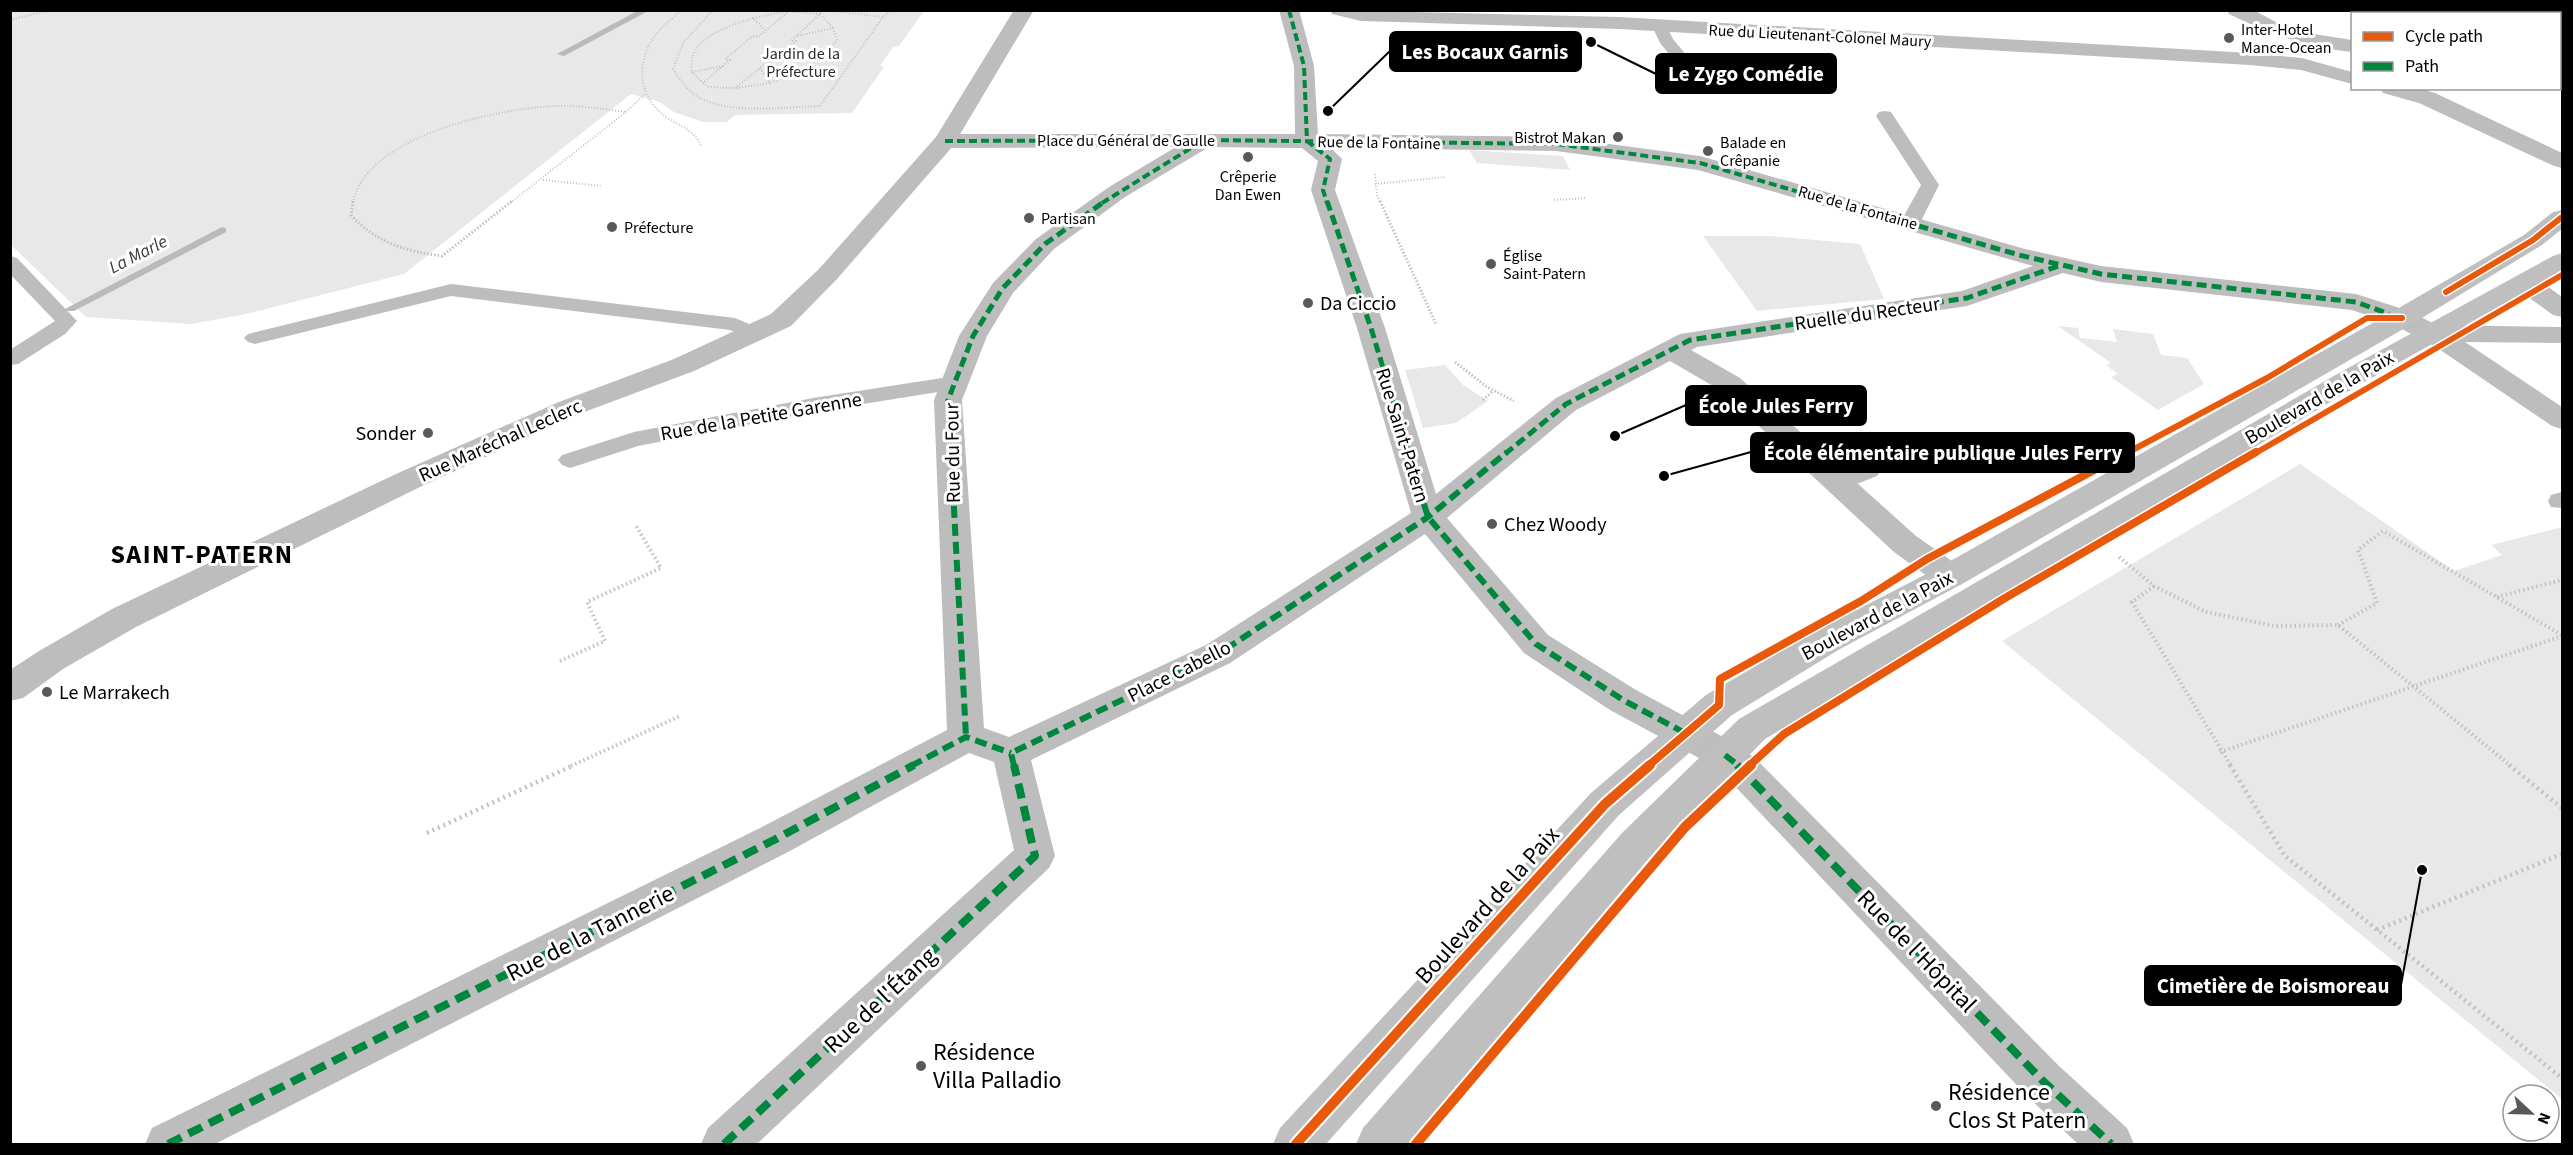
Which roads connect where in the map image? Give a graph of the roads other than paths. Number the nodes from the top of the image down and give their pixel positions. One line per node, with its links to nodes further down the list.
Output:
1 (1024, 10): 15 (street, Rue Maréchal Leclerc)
2 (1289, 10): 16 (street)
3 (1339, 10): 5 (street, Rue du Lieutenant-Colonel Maury)
4 (2236, 10): 6 (street)
5 (1660, 26): 8 (street, Rue du Lieutenant-Colonel Maury); 10 (lane)
6 (2311, 40): 7 (street); 8 (street)
7 (2351, 46)
8 (2302, 63): 9 (street, Rue du Lieutenant-Colonel Maury)
9 (2351, 78)
10 (1820, 82)
11 (2403, 90): 12 (street)
12 (2422, 93): 17 (street)
13 (1885, 116): 19 (lane)
14 (1204, 140): 15 (street, Place du Général de Gaulle); 16 (street, Place du Général de Gaulle); 33 (street, Rue du Four)
15 (945, 141): 26 (street, Rue Maréchal Leclerc)
16 (1307, 141): 19 (street, Rue de la Fontaine); 38 (street, Rue Saint-Patern)
17 (2562, 161)
18 (2562, 217): 25 (main road, Boulevard de la Paix)
19 (1910, 223): 22 (street, Rue de la Fontaine)
20 (2562, 261): 23 (main road, Boulevard de la Paix)
21 (10, 262): 30 (lane)
22 (2061, 265): 25 (street, Rue de la Fontaine); 31 (street, Ruelle du Recteur)
23 (2526, 283): 24 (street); 25 (main road, Boulevard de la Paix)
24 (2562, 309)
25 (2417, 326): 27 (street); 34 (street); 39 (main road, Boulevard de la Paix); 44 (main road, Boulevard de la Paix)
26 (754, 333): 29 (lane); 40 (street, Rue Maréchal Leclerc)
27 (2562, 335)
28 (10, 337): 30 (lane)
29 (255, 338)
30 (38, 343): 32 (lane)
31 (1670, 350): 37 (street); 38 (street, Ruelle du Recteur)
32 (10, 359)
33 (955, 383): 35 (lane, Rue de la Petite Garenne); 42 (street, Rue du Four)
34 (2562, 420)
35 (570, 460)
36 (1869, 471): 37 (lane)
37 (1839, 483): 39 (street)
38 (1428, 517): 41 (street, Rue Saint-Patern); 43 (street, Place Cabello)
39 (1950, 576): 41 (main road, Boulevard de la Paix)
40 (10, 688)
41 (1685, 733): 44 (street, Rue Saint-Patern); 47 (main road, Boulevard de la Paix)
42 (966, 737): 43 (street); 45 (street, Rue de la Tannerie)
43 (1011, 753): 46 (street, Rue de l'Étang)
44 (1725, 755): 48 (main road, Boulevard de la Paix); 49 (street, Rue de l'Hôpital)
45 (168, 1144)
46 (724, 1144)
47 (1296, 1144)
48 (1379, 1144)
49 (2111, 1144)

